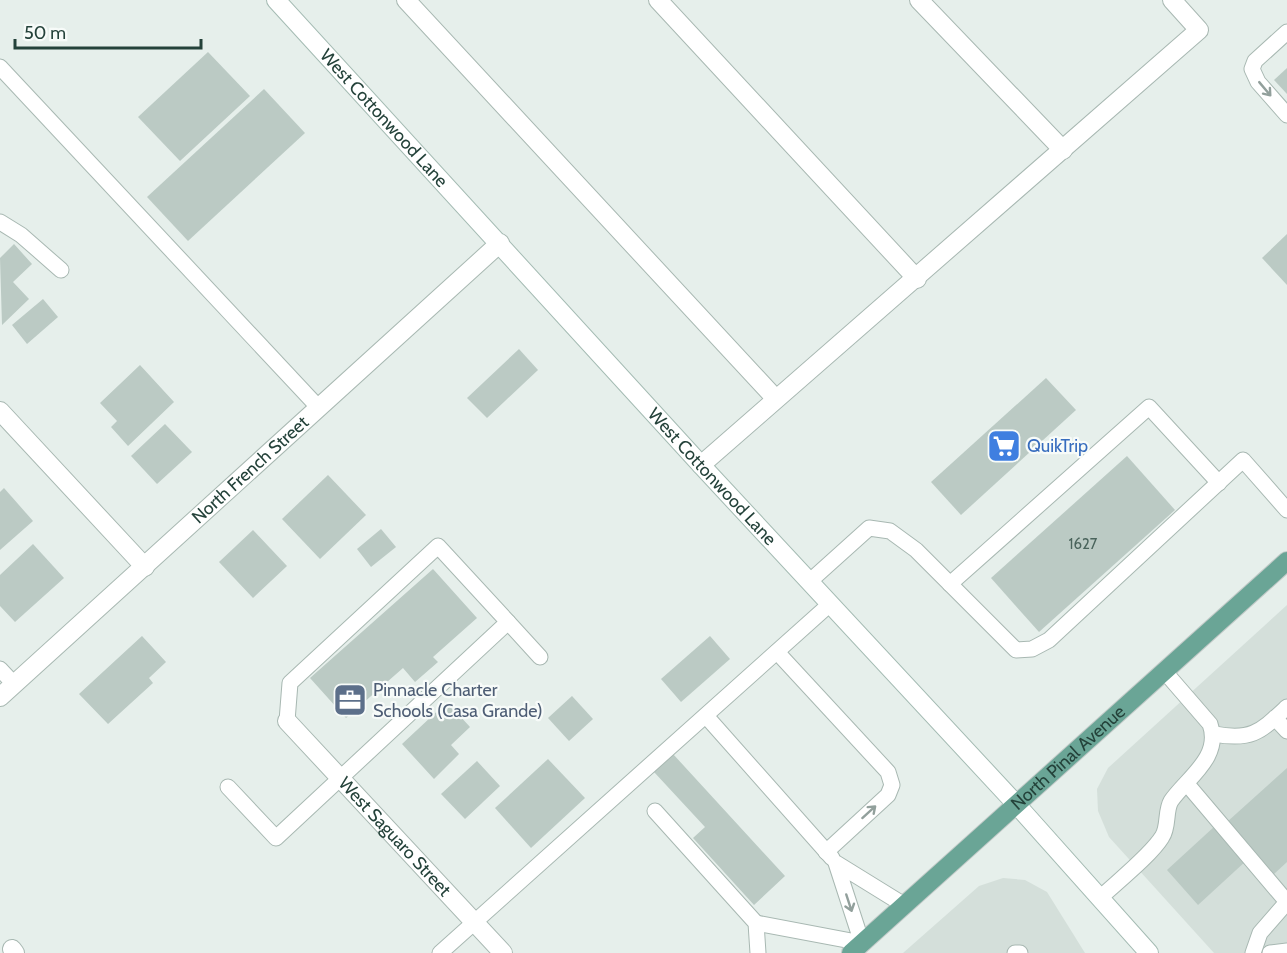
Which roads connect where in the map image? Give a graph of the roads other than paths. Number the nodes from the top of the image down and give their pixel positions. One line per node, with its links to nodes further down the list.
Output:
1 (276, 0): 11 (street, West Cottonwood Lane)
2 (406, 0): 14 (street)
3 (658, 0): 13 (street)
4 (920, 0): 9 (street)
5 (1172, 0): 9 (street)
6 (1287, 32): 8 (lane, one-way to 8)
7 (0, 67): 15 (lane)
8 (1287, 115)
9 (1063, 150): 13 (street)
10 (0, 222): 12 (lane)
11 (500, 243): 15 (street, North French Street); 17 (street, West Cottonwood Lane)
12 (61, 270)
13 (917, 279): 14 (street)
14 (776, 398): 17 (street)
15 (319, 408): 21 (street, North French Street)
16 (0, 411): 21 (street)
17 (701, 465): 22 (street, West Cottonwood Lane)
18 (1218, 483): 19 (lane); 23 (lane); 23 (lane)
19 (1287, 510)
20 (1287, 561): 29 (main road, North Pinal Avenue)
21 (145, 567): 30 (street, North French Street)
22 (809, 582): 23 (lane); 24 (street, West Cottonwood Lane)
23 (950, 584)
24 (830, 604): 26 (lane); 41 (street, West Cottonwood Lane)
25 (508, 622): 27 (lane); 35 (lane); 38 (lane)
26 (777, 652): 33 (lane); 43 (lane, one-way to 26)
27 (540, 657)
28 (0, 669): 30 (lane)
29 (1165, 672): 37 (lane); 41 (main road, North Pinal Avenue)
30 (14, 684): 31 (street, North French Street)
31 (0, 697)
32 (1287, 707): 34 (lane)
33 (706, 716): 43 (lane); 47 (lane)
34 (1275, 718): 36 (lane); 37 (lane)
35 (287, 720): 38 (street, West Saguaro Street)
36 (1287, 731)
37 (1214, 734): 39 (lane)
38 (339, 777): 40 (lane); 47 (street, West Saguaro Street)
39 (1188, 784): 44 (lane); 45 (lane)
40 (228, 787)
41 (1016, 804): 44 (street, West Cottonwood Lane); 46 (main road, North Pinal Avenue)
42 (655, 811): 48 (lane)
43 (831, 857): 46 (lane); 49 (lane, one-way to 49)
44 (1100, 898): 56 (street, West Cottonwood Lane)
45 (1287, 902): 57 (lane)
46 (904, 905): 49 (main road, North Pinal Avenue)
47 (474, 923): 51 (lane); 52 (street, West Saguaro Street)
48 (756, 923): 49 (lane); 53 (lane)
49 (856, 948)
50 (1287, 951): 58 (lane)
51 (441, 953)
52 (502, 953)
53 (758, 953)
54 (1015, 953): 55 (lane)
55 (1020, 953)
56 (1149, 953)
57 (1253, 953)
58 (1269, 953)

